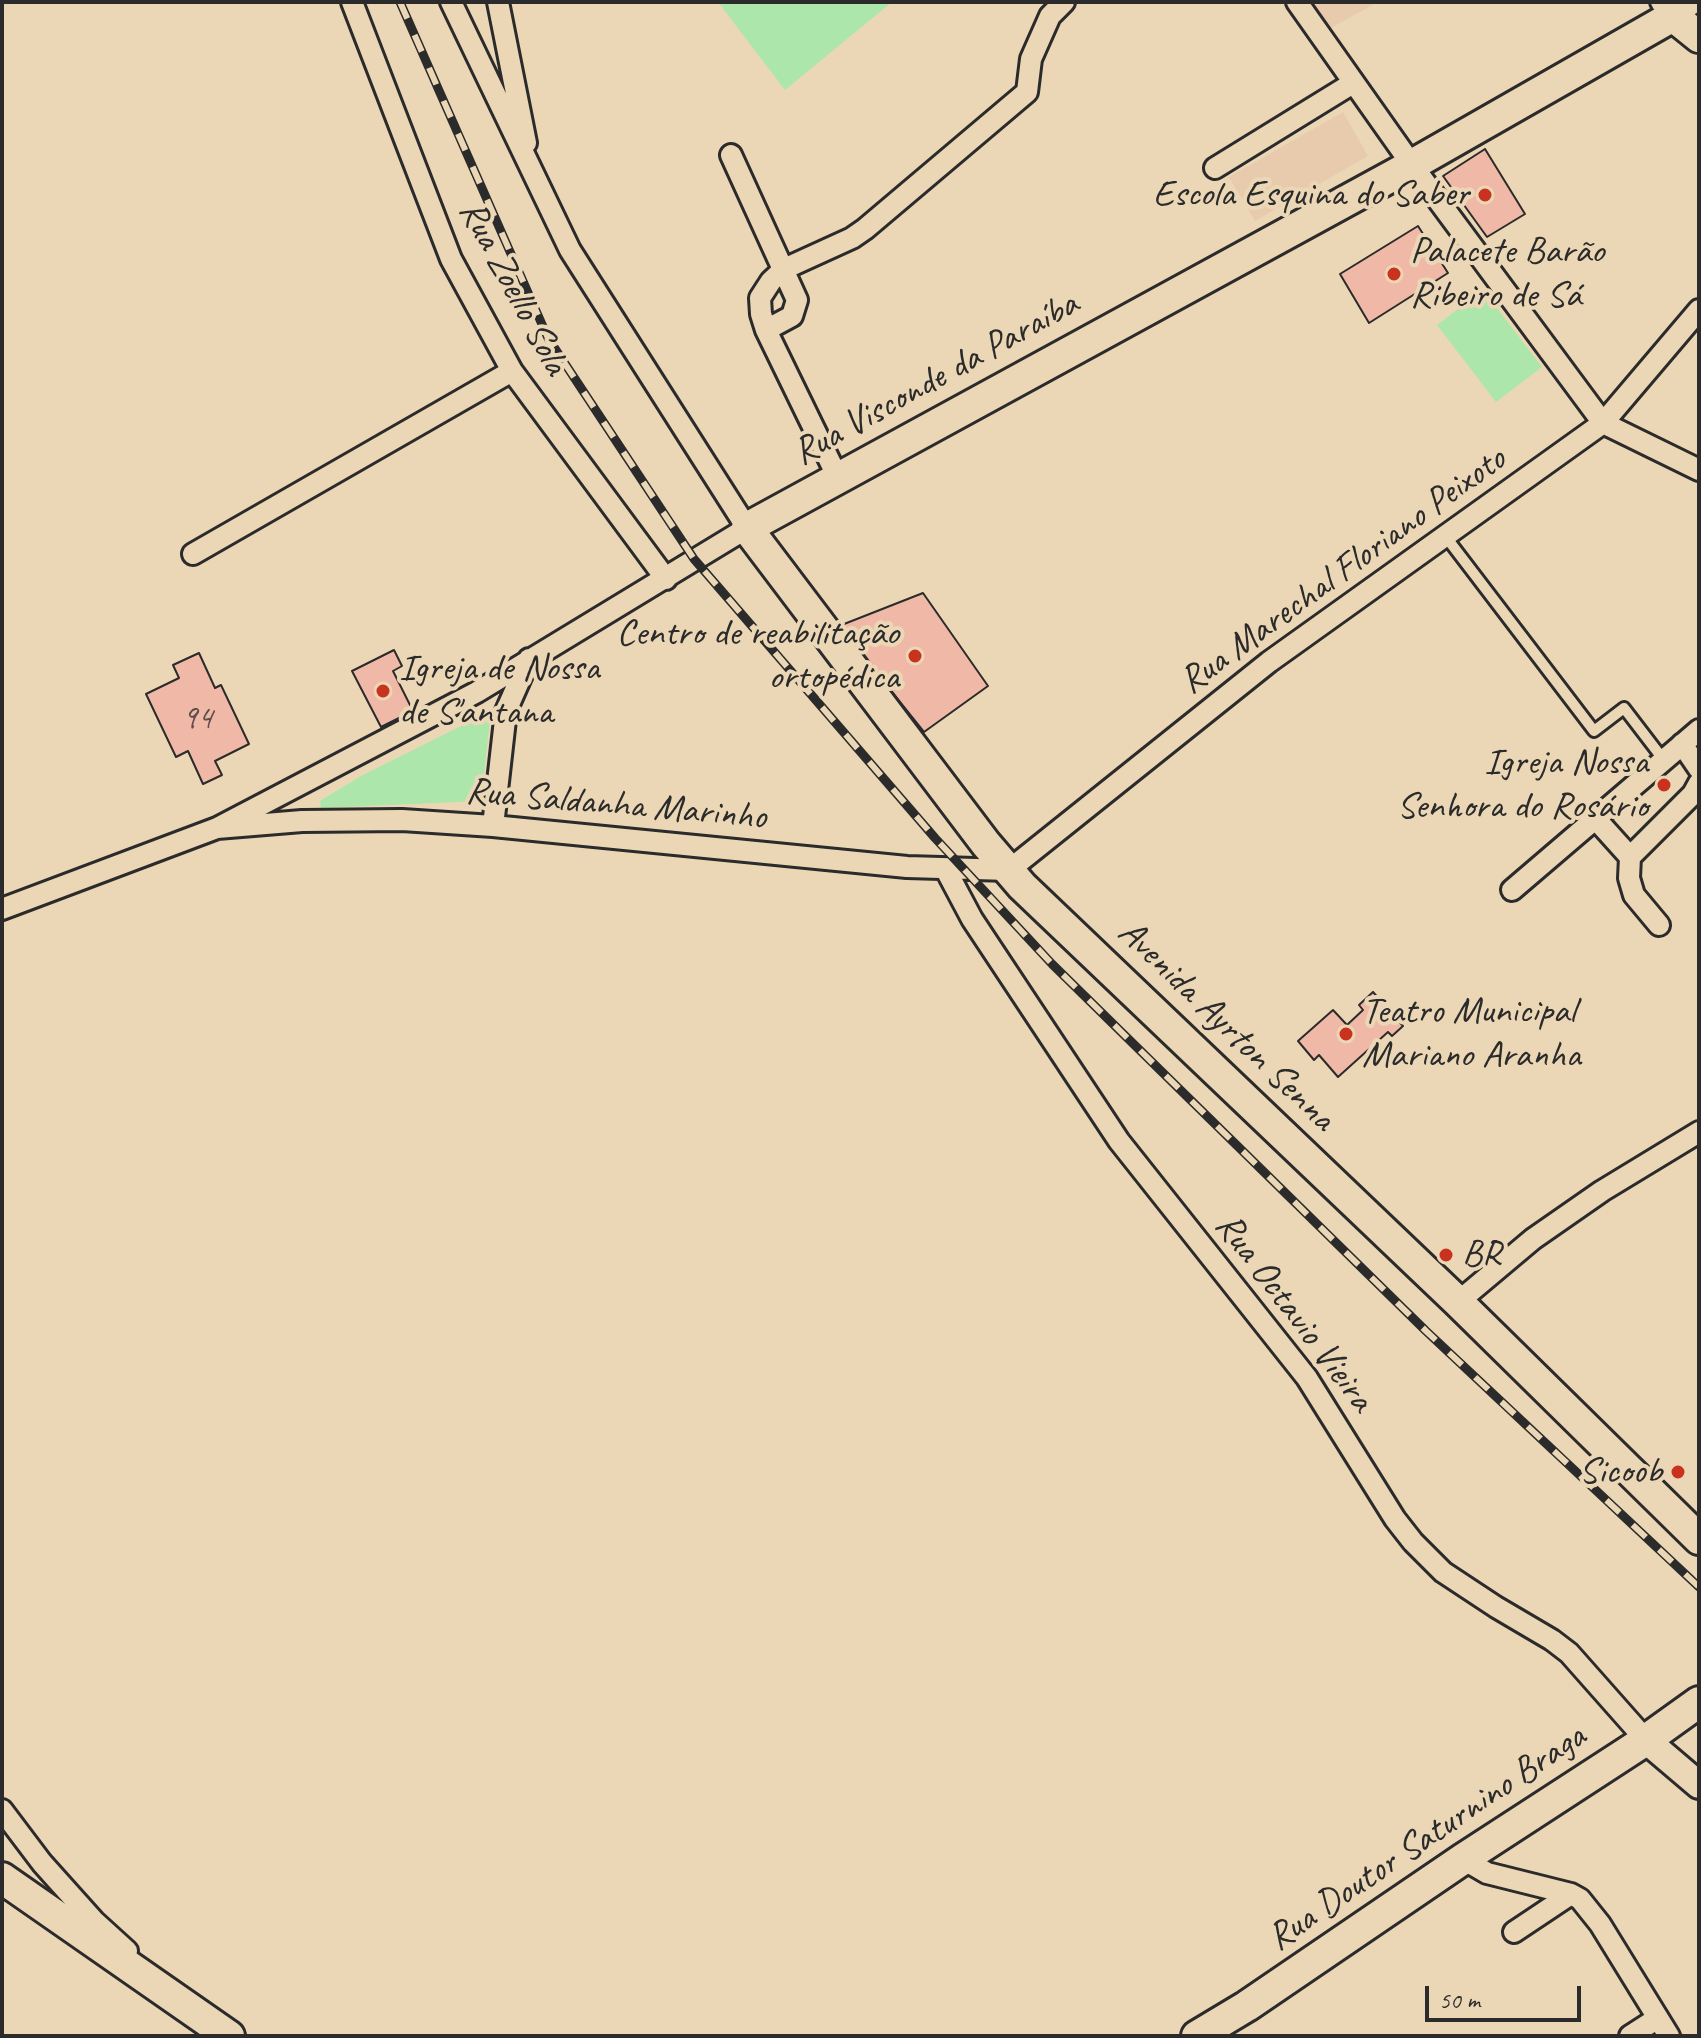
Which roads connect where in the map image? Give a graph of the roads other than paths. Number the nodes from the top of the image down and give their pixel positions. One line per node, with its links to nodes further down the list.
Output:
1 (352, 2): 16 (street, Rua Zoello Sola)
2 (451, 2): 12 (street)
3 (498, 2): 12 (street)
4 (1064, 2): 13 (street)
5 (1297, 2): 8 (street)
6 (1676, 7): 7 (main road); 10 (main road, Rua Visconde da Paraíba)
7 (1699, 37)
8 (1353, 83): 10 (street); 11 (street)
9 (731, 155): 13 (street)
10 (1412, 165): 17 (street); 19 (main road, Rua Visconde da Paraíba)
11 (1215, 168)
12 (533, 175): 20 (street)
13 (784, 269): 15 (street); 15 (street)
14 (1699, 310): 17 (street, Rua Marechal Floriano Peixoto)
15 (766, 330): 19 (street)
16 (512, 371): 22 (street); 23 (street, Rua Zoello Sola)
17 (1603, 423): 18 (street); 21 (street, Rua Marechal Floriano Peixoto)
18 (1699, 470)
19 (838, 478): 20 (main road, Rua Visconde da Paraíba)
20 (747, 528): 23 (street, Rua Visconde da Paraíba); 37 (main road, Avenida Ayrton Senna)
21 (1446, 537): 29 (lane); 37 (street, Rua Marechal Floriano Peixoto)
22 (193, 554)
23 (666, 579): 24 (street, Rua Visconde da Paraíba)
24 (529, 659): 25 (street, Rua Visconde da Paraíba); 26 (street)
25 (477, 692): 26 (street); 34 (street, Rua Visconde da Paraíba)
26 (506, 711): 33 (street)
27 (1699, 730): 28 (street)
28 (1682, 744): 29 (street); 30 (street)
29 (1663, 759): 32 (street)
30 (1699, 769)
31 (1699, 783): 35 (street)
32 (1594, 817): 35 (street); 38 (street)
33 (493, 826): 34 (street, Rua Saldanha Marinho); 36 (street, Rua Saldanha Marinho)
34 (217, 828): 39 (street)
35 (1630, 857): 40 (street)
36 (946, 870): 37 (street, Rua Saldanha Marinho); 45 (street, Rua Octavio Vieira)
37 (1009, 870): 42 (main road, Avenida Ayrton Senna)
38 (1512, 890)
39 (2, 909)
40 (1659, 925)
41 (1699, 1132): 42 (street)
42 (1458, 1302): 43 (main road, Avenida Ayrton Senna)
43 (1699, 1539)
44 (1699, 1702): 45 (main road, Rua Doutor Saturnino Braga)
45 (1646, 1740): 46 (street); 48 (main road, Rua Doutor Saturnino Braga)
46 (1699, 1785)
47 (2, 1810): 52 (street)
48 (1463, 1859): 50 (street); 55 (main road, Rua Doutor Saturnino Braga)
49 (2, 1878): 52 (main road)
50 (1571, 1894): 51 (street); 53 (street)
51 (1514, 1932)
52 (196, 2012): 54 (main road)
53 (1663, 2027): 56 (street)
54 (229, 2036)
55 (1197, 2036)
56 (1630, 2036)

